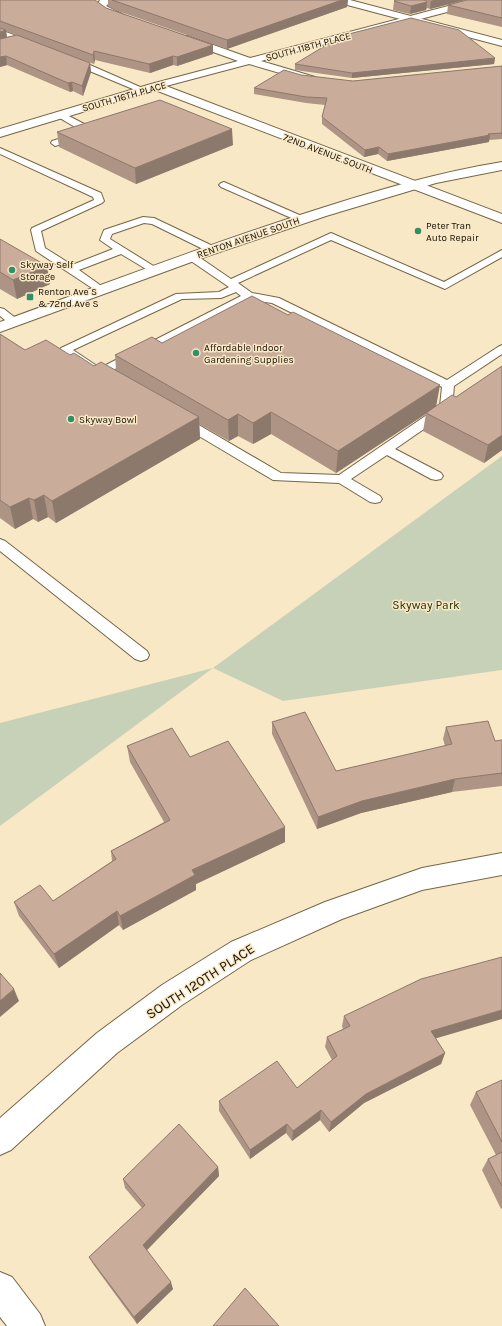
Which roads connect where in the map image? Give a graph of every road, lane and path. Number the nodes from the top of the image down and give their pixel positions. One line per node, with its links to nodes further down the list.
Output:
1 (339, 0): 4 (street)
2 (482, 0): 4 (street, SOUTH 118TH PLACE)
3 (104, 4): 5 (street)
4 (409, 19): 10 (street); 13 (street, SOUTH 118TH PLACE)
5 (133, 20)
6 (0, 32): 8 (lane)
7 (176, 36): 13 (street)
8 (20, 39): 9 (lane); 11 (lane)
9 (9, 43)
10 (502, 43)
11 (41, 48)
12 (62, 56): 16 (lane)
13 (249, 61): 14 (street); 15 (street, SOUTH 116TH PLACE)
14 (325, 81)
15 (155, 86): 16 (street, SOUTH 116TH PLACE); 25 (street, 72ND AVENUE SOUTH)
16 (143, 90): 17 (street, SOUTH 116TH PLACE)
17 (61, 115): 19 (lane); 20 (street, SOUTH 116TH PLACE)
18 (106, 127): 19 (lane)
19 (91, 132): 21 (lane)
20 (0, 133)
21 (55, 143)
22 (0, 151): 32 (lane)
23 (502, 166): 25 (street, RENTON AVENUE SOUTH)
24 (224, 185): 26 (lane)
25 (410, 185): 26 (street, RENTON AVENUE SOUTH); 27 (street, 72ND AVENUE SOUTH)
26 (301, 219): 29 (street, RENTON AVENUE SOUTH)
27 (502, 219)
28 (122, 250): 29 (lane); 32 (lane); 33 (lane)
29 (212, 250): 31 (street, RENTON AVENUE SOUTH)
30 (502, 253): 34 (lane)
31 (192, 257): 33 (street, RENTON AVENUE SOUTH); 34 (lane)
32 (71, 269): 35 (lane)
33 (155, 270): 35 (street, RENTON AVENUE SOUTH)
34 (234, 285): 36 (lane); 41 (lane)
35 (102, 290): 38 (street, RENTON AVENUE SOUTH)
36 (249, 296): 41 (lane); 43 (lane)
37 (0, 312): 38 (lane)
38 (14, 322): 39 (street, RENTON AVENUE SOUTH)
39 (0, 327)
40 (502, 349): 43 (lane)
41 (99, 373): 42 (lane)
42 (113, 381)
43 (448, 385): 45 (lane)
44 (168, 413): 47 (lane)
45 (386, 449): 46 (lane); 47 (lane)
46 (436, 476)
47 (342, 479): 48 (lane)
48 (375, 499)
49 (0, 544): 50 (lane)
50 (141, 655)
51 (502, 864): 52 (street, SOUTH 120TH PLACE)
52 (0, 1139)
53 (0, 1289): 54 (street)
54 (28, 1326)

